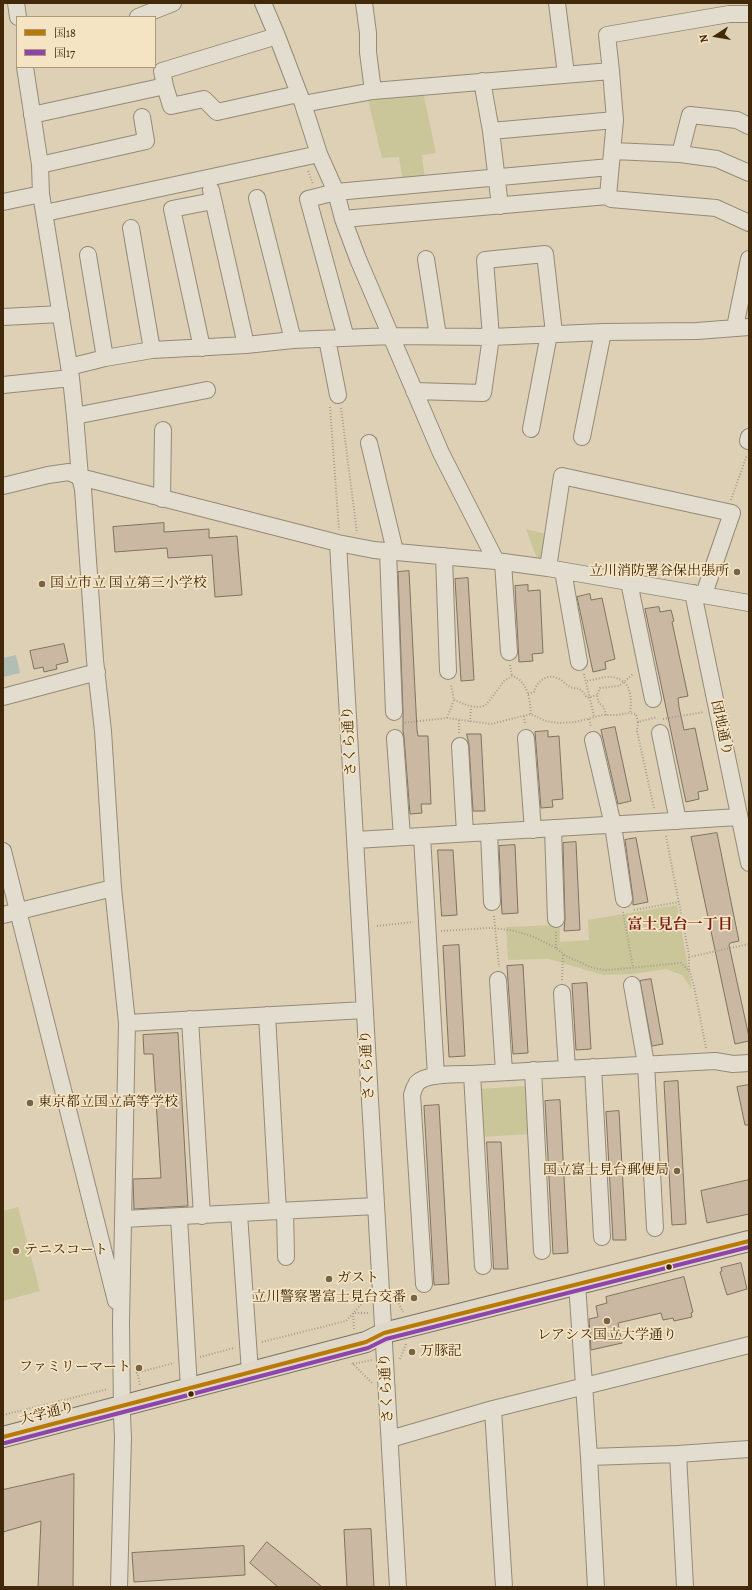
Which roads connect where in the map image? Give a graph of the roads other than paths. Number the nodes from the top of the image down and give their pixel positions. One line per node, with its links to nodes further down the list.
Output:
1 (16, 3): 7 (street)
2 (173, 3): 8 (street)
3 (263, 3): 9 (street)
4 (364, 3): 15 (street)
5 (557, 3): 12 (street)
6 (749, 14): 11 (street)
7 (18, 16)
8 (140, 16)
9 (277, 36): 14 (street); 16 (street)
10 (25, 68): 17 (street)
11 (611, 71): 12 (street); 19 (street)
12 (566, 74): 13 (street)
13 (482, 81): 15 (street); 21 (street)
14 (165, 86): 16 (street); 17 (street)
15 (373, 91): 16 (street)
16 (300, 99): 23 (street)
17 (32, 115): 25 (street)
18 (142, 118): 25 (street)
19 (615, 120): 21 (street); 22 (street)
20 (749, 126): 24 (street)
21 (491, 131): 28 (street)
22 (613, 151): 24 (street); 26 (street)
23 (319, 154): 29 (street); 30 (street)
24 (680, 154): 27 (street)
25 (40, 165): 31 (street)
26 (610, 167): 28 (street); 32 (street)
27 (749, 173)
28 (496, 177): 30 (street); 36 (street)
29 (208, 179): 34 (street); 37 (street)
30 (336, 192): 38 (street); 52 (street)
31 (41, 194): 35 (street); 37 (street)
32 (608, 196): 36 (street); 39 (street)
33 (257, 198): 54 (street)
34 (213, 201): 55 (street); 56 (street)
35 (3, 202)
36 (500, 206): 38 (street)
37 (45, 213): 44 (street)
38 (343, 219): 49 (street)
39 (749, 223)
40 (131, 228): 57 (street)
41 (88, 255): 58 (street)
42 (426, 259): 50 (street)
43 (749, 259): 46 (street)
44 (61, 314): 45 (street); 59 (street)
45 (3, 317)
46 (742, 327): 47 (street)
47 (603, 332): 48 (street); 67 (street)
48 (552, 333): 51 (street); 51 (street); 65 (street)
49 (392, 336): 50 (street); 52 (street); 62 (street)
50 (438, 336): 51 (street)
51 (491, 337): 62 (street)
52 (346, 338): 53 (street)
53 (327, 339): 54 (street); 63 (street)
54 (293, 340): 55 (street)
55 (246, 345): 56 (street)
56 (202, 348): 57 (street)
57 (152, 350): 58 (street)
58 (105, 358): 59 (street)
59 (70, 373): 60 (street); 64 (street)
60 (3, 385)
61 (207, 390): 64 (street)
62 (414, 391): 75 (street)
63 (338, 392)
64 (75, 416): 69 (street)
65 (531, 429)
66 (163, 430): 71 (street)
67 (582, 437)
68 (370, 443): 73 (street)
69 (80, 477): 70 (street); 71 (street); 83 (street)
70 (3, 486)
71 (162, 499): 72 (street)
72 (339, 539): 73 (street); 101 (street, さくら通り)
73 (391, 551): 74 (street); 86 (street)
74 (444, 556): 75 (street); 82 (street)
75 (499, 562): 76 (street); 80 (street)
76 (556, 570): 77 (street); 78 (street); 81 (street)
77 (630, 582): 78 (street); 85 (street)
78 (698, 594): 79 (street); 92 (street, 団地通り)
79 (749, 603)
80 (509, 652)
81 (579, 662)
82 (448, 671)
83 (97, 672): 84 (street); 104 (street)
84 (3, 697)
85 (653, 699)
86 (394, 712)
87 (660, 733): 93 (street)
88 (395, 738): 100 (street)
89 (526, 738): 96 (street)
90 (593, 740): 94 (street)
91 (460, 746): 98 (street)
92 (739, 817): 93 (street); 103 (street, 団地通り)
93 (666, 822): 94 (street)
94 (613, 825): 95 (street); 105 (street)
95 (553, 828): 96 (street); 108 (street)
96 (533, 830): 97 (street)
97 (489, 832): 98 (street); 106 (street)
98 (465, 833): 99 (street)
99 (422, 836): 100 (street); 123 (street)
100 (402, 837): 101 (street)
101 (356, 840): 112 (street, さくら通り)
102 (3, 851): 107 (street)
103 (749, 863)
104 (113, 888): 107 (street); 115 (street)
105 (624, 899)
106 (492, 902)
107 (10, 913): 138 (street)
108 (556, 919)
109 (498, 980): 121 (street)
110 (632, 985): 117 (street)
111 (562, 993): 119 (street)
112 (365, 1010): 113 (street); 124 (street, さくら通り)
113 (267, 1015): 114 (street); 125 (street)
114 (190, 1019): 115 (street); 127 (street)
115 (126, 1023): 129 (street)
116 (749, 1063): 117 (street)
117 (646, 1064): 118 (street); 130 (street)
118 (593, 1067): 119 (street); 131 (street)
119 (567, 1068): 120 (street)
120 (533, 1070): 121 (street); 133 (street)
121 (504, 1072): 122 (street)
122 (472, 1074): 123 (street); 135 (street)
123 (436, 1076): 136 (street)
124 (376, 1206): 125 (street); 139 (street, さくら通り)
125 (282, 1211): 126 (street); 134 (street)
126 (239, 1214): 127 (street); 141 (street)
127 (202, 1216): 128 (street)
128 (179, 1217): 129 (street); 142 (street)
129 (123, 1219): 138 (street)
130 (656, 1228)
131 (602, 1237)
132 (749, 1241): 137 (main road, 大学通り)
133 (542, 1252)
134 (286, 1257)
135 (483, 1266)
136 (424, 1284)
137 (577, 1284): 139 (main road, 大学通り); 143 (street)
138 (122, 1322): 144 (street)
139 (384, 1333): 141 (main road, 大学通り); 148 (street, さくら通り)
140 (749, 1345): 143 (street)
141 (250, 1367): 142 (main road, 大学通り)
142 (189, 1383): 144 (main road, 大学通り)
143 (584, 1386): 145 (street); 151 (street)
144 (119, 1396): 146 (main road, 大学通り); 147 (main road, 大学通り); 152 (street)
145 (493, 1409): 148 (street); 154 (street)
146 (3, 1425)
147 (3, 1437)
148 (390, 1439): 153 (street, さくら通り)
149 (749, 1449): 150 (street)
150 (678, 1454): 151 (street); 156 (street)
151 (589, 1457): 155 (street)
152 (119, 1587)
153 (398, 1587)
154 (504, 1587)
155 (596, 1587)
156 (685, 1587)

